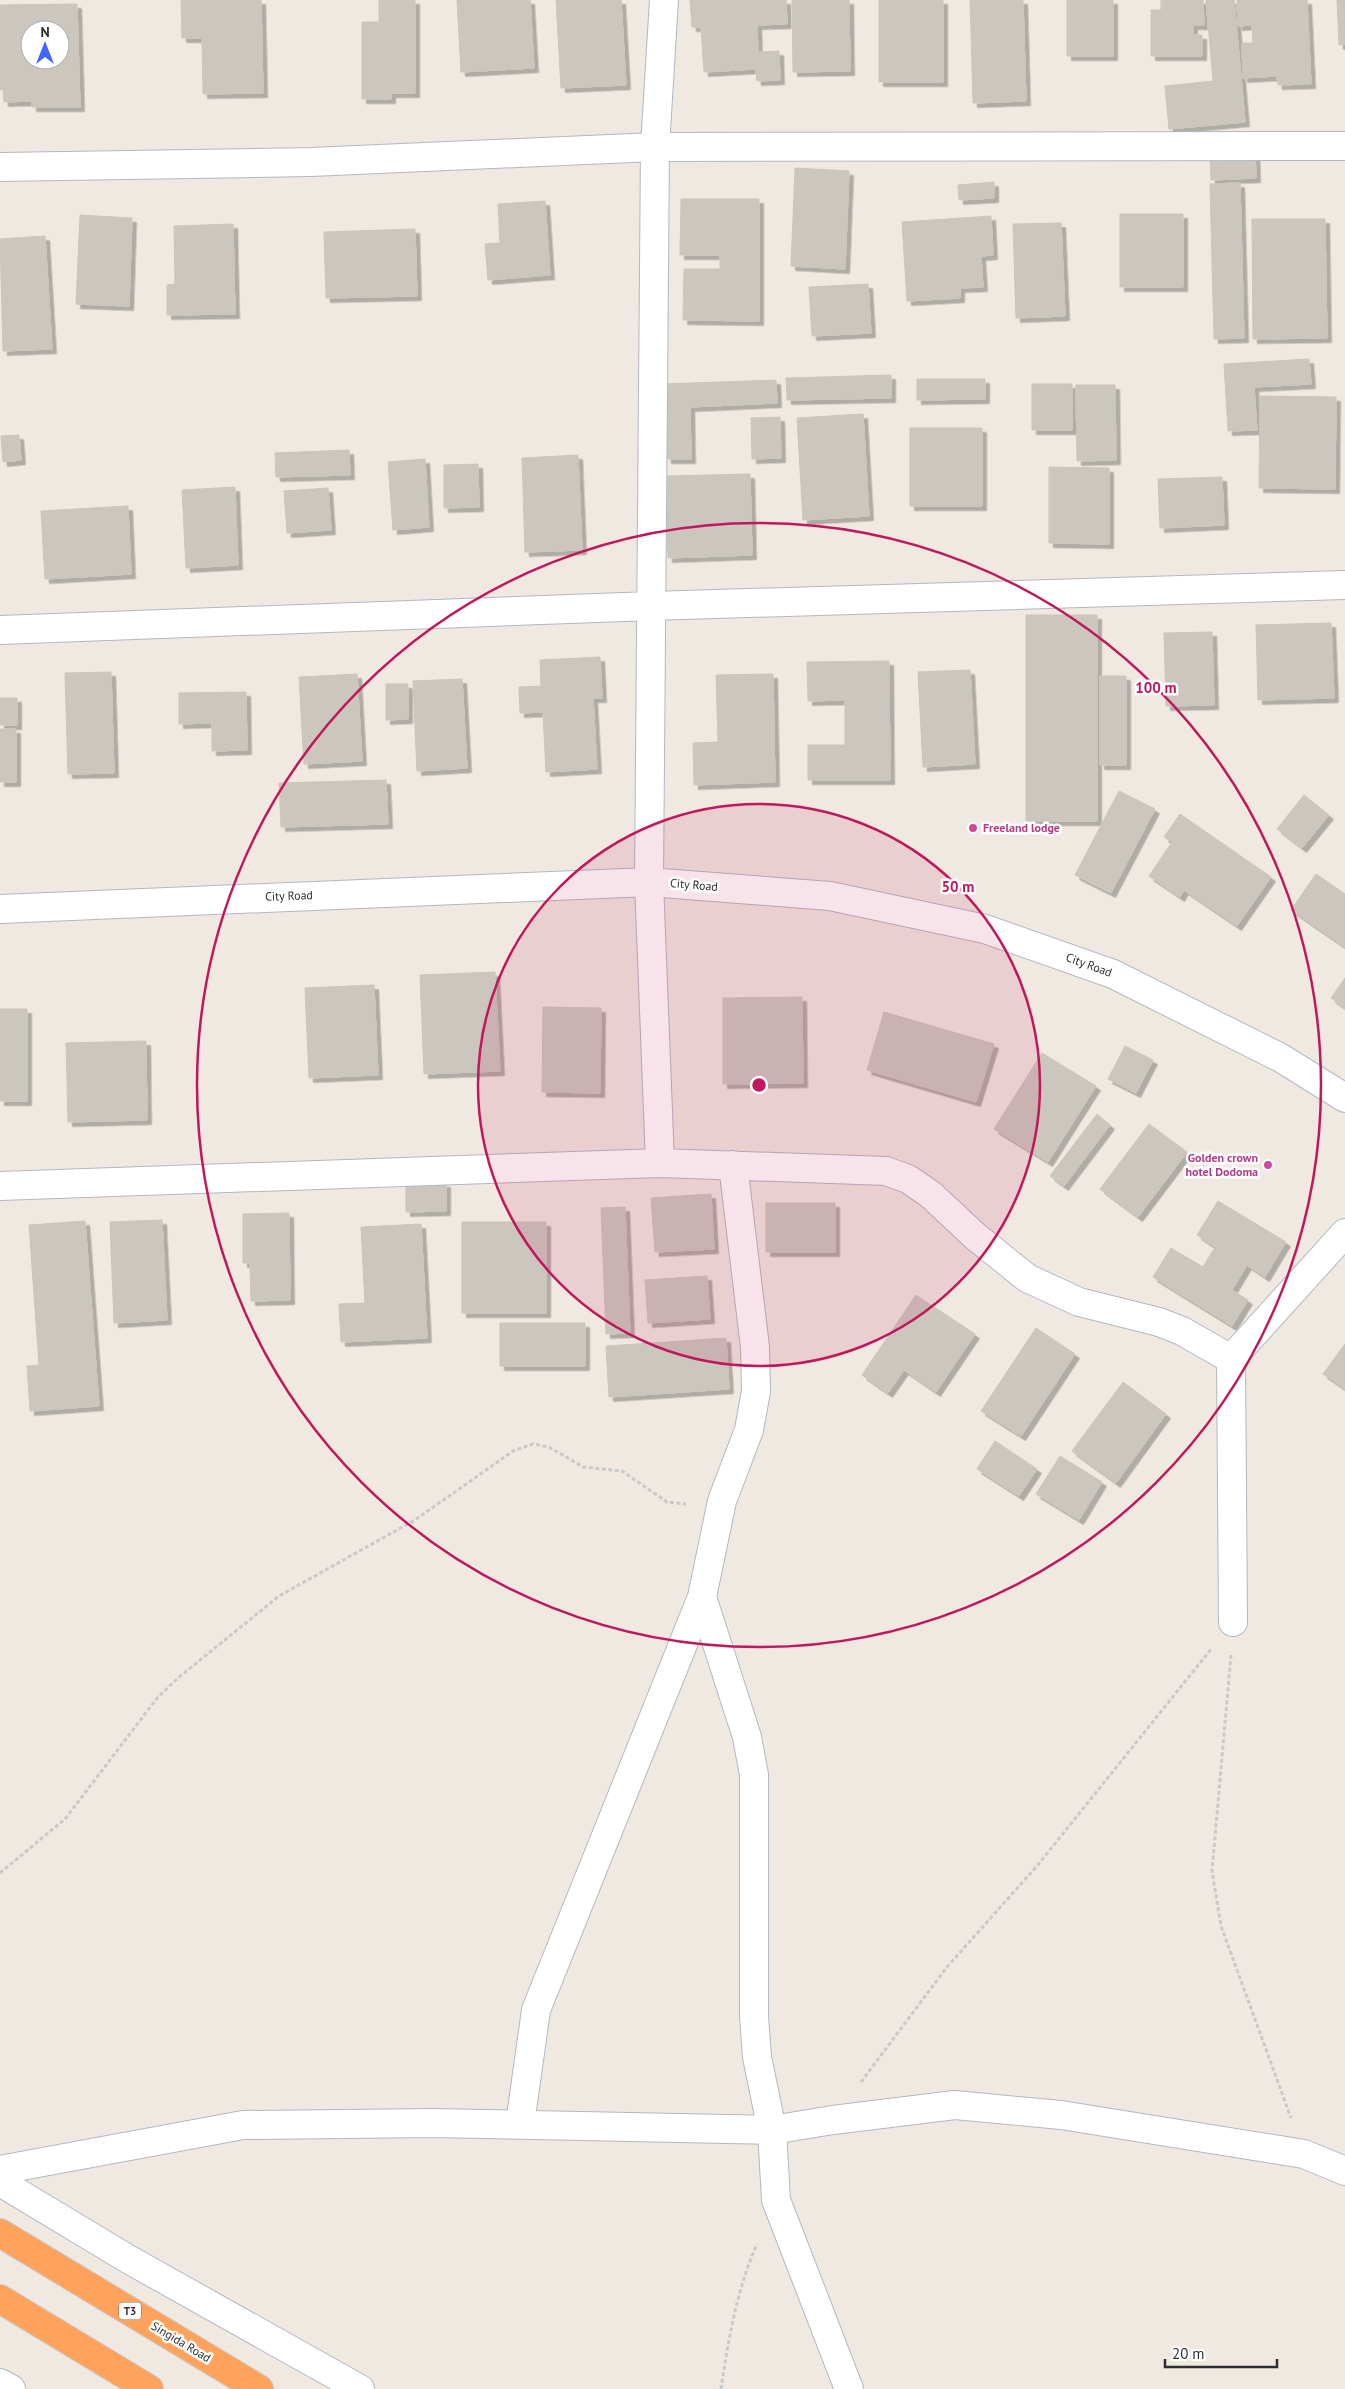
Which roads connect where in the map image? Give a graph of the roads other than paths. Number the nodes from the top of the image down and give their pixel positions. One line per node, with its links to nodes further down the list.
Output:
1 (664, 0): 3 (street)
2 (1345, 146): 3 (street)
3 (655, 147): 4 (street); 6 (street)
4 (0, 167)
5 (1345, 585): 6 (street)
6 (651, 606): 7 (street); 8 (street)
7 (0, 630)
8 (649, 882): 9 (street, City Road); 10 (street, City Road); 11 (street)
9 (0, 909)
10 (1345, 1098)
11 (660, 1163): 12 (street); 13 (street)
12 (733, 1165): 15 (street); 16 (street)
13 (0, 1186)
14 (1345, 1233): 15 (street)
15 (1231, 1359): 17 (street)
16 (702, 1597): 18 (street); 19 (street)
17 (1234, 1622)
18 (520, 2124): 19 (street); 20 (street)
19 (772, 2130): 21 (street); 30 (street)
20 (0, 2170)
21 (1345, 2171)
22 (0, 2182): 29 (street)
23 (0, 2233): 28 (highway, Singida Road / T3)
24 (0, 2299): 27 (highway)
25 (0, 2383): 26 (street)
26 (11, 2389)
27 (148, 2389)
28 (259, 2389)
29 (360, 2389)
30 (849, 2389)

